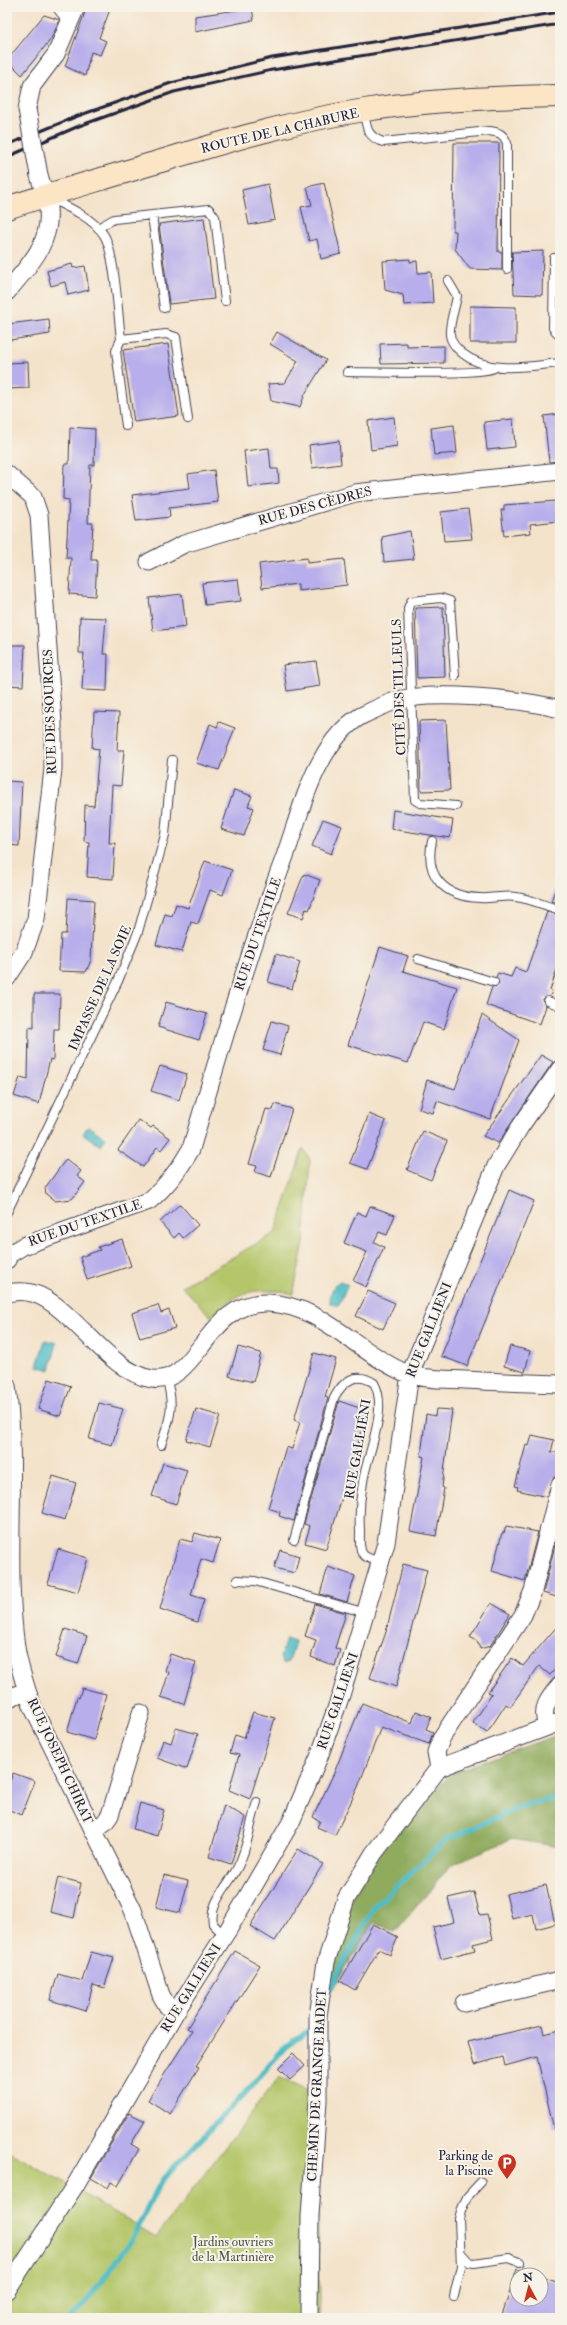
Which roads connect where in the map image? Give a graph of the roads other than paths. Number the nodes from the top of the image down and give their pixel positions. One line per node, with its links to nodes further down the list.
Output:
1 (56, 7): 2 (lane)
2 (74, 14): 5 (street, bridge)
3 (560, 96): 4 (main road, ROUTE DE LA CHABURE)
4 (364, 110): 5 (main road, ROUTE DE LA CHABURE); 10 (lane)
5 (42, 185): 6 (main road, ROUTE DE LA CHABURE); 8 (lane); 12 (street)
6 (7, 208)
7 (152, 215): 8 (lane); 13 (lane); 14 (lane)
8 (98, 228): 16 (lane)
9 (554, 258): 15 (lane)
10 (506, 269)
11 (448, 280): 18 (lane)
12 (7, 292)
13 (225, 301)
14 (164, 308)
15 (560, 336)
16 (121, 339): 20 (lane); 21 (lane)
17 (560, 363): 18 (lane)
18 (496, 367): 19 (lane)
19 (347, 372)
20 (188, 419)
21 (126, 426)
22 (560, 471): 24 (street, RUE DES CÈDRES)
23 (7, 474): 33 (street, RUE DES SOURCES)
24 (149, 562)
25 (455, 676): 26 (lane, CITÉ DES TILLEULS)
26 (411, 698): 27 (street, RUE DU TEXTILE); 29 (lane, CITÉ DES TILLEULS); 39 (street, RUE DU TEXTILE)
27 (560, 708)
28 (172, 760): 38 (lane, IMPASSE DE LA SOIE)
29 (456, 806)
30 (432, 842): 31 (lane)
31 (560, 910)
32 (418, 959): 34 (lane)
33 (7, 978)
34 (494, 982)
35 (548, 1001): 36 (lane)
36 (560, 1006)
37 (560, 1069): 41 (street, RUE GALLIENI)
38 (7, 1212)
39 (7, 1260)
40 (7, 1293): 42 (street)
41 (410, 1374): 42 (street); 43 (street); 48 (street, RUE GALLIENI)
42 (166, 1378): 45 (lane)
43 (560, 1384)
44 (7, 1386): 52 (street, RUE JOSEPH CHIRAT)
45 (161, 1444)
46 (560, 1485): 56 (street)
47 (294, 1540): 48 (lane, RUE GALLIÉNI)
48 (381, 1562): 50 (street, RUE GALLIENI)
49 (237, 1580): 50 (lane)
50 (367, 1614): 59 (street, RUE GALLIENI)
51 (560, 1684): 55 (street)
52 (27, 1690): 53 (street, RUE JOSEPH CHIRAT); 58 (street, RUE JOSEPH CHIRAT)
53 (7, 1699)
54 (141, 1713): 58 (street, RUE JOSEPH CHIRAT)
55 (553, 1724): 56 (street)
56 (439, 1768): 68 (street, CHEMIN DE GRANGE BADET)
57 (257, 1802): 59 (lane)
58 (93, 1830): 62 (street, RUE JOSEPH CHIRAT)
59 (224, 1935): 62 (street, RUE GALLIENI)
60 (560, 1980): 61 (street)
61 (464, 2003)
62 (175, 2013): 66 (street, RUE GALLIENI)
63 (481, 2182): 64 (lane)
64 (462, 2253): 65 (lane); 67 (lane)
65 (520, 2262)
66 (7, 2290)
67 (454, 2296)
68 (309, 2318)

